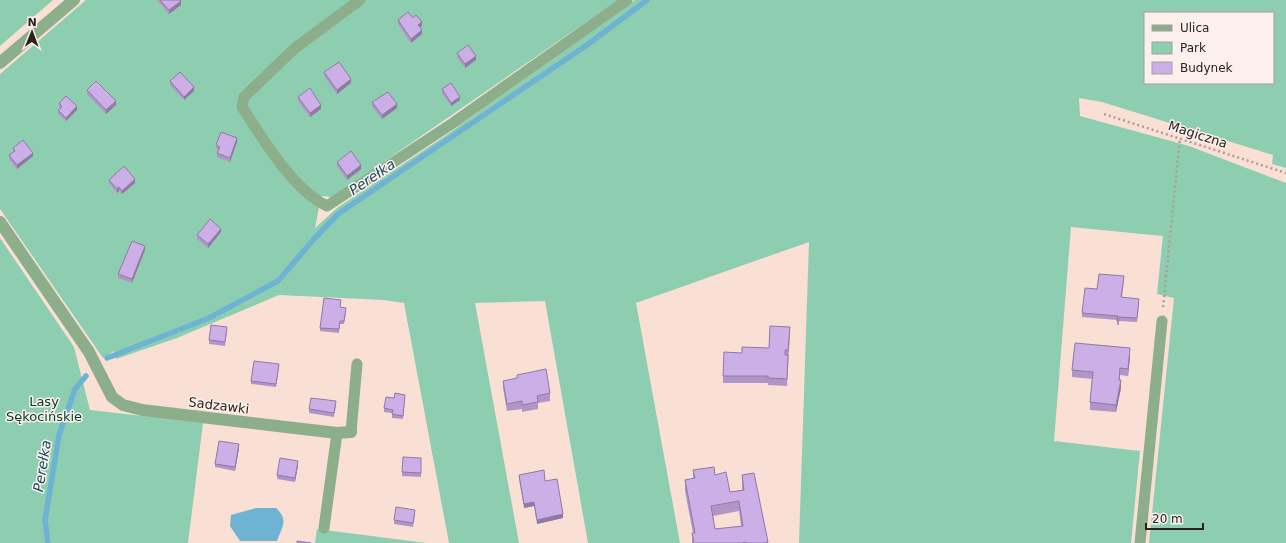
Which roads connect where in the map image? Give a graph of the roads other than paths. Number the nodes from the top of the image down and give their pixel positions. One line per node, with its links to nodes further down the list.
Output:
1 (74, 0): 4 (street)
2 (360, 0): 3 (lane)
3 (627, 0)
4 (0, 63)
5 (0, 222): 9 (street, Sadzawki)
6 (1162, 321): 11 (lane)
7 (357, 364): 8 (lane, Sadzawki)
8 (351, 432): 9 (street, Sadzawki)
9 (337, 433): 10 (lane)
10 (324, 528)
11 (1140, 543)

